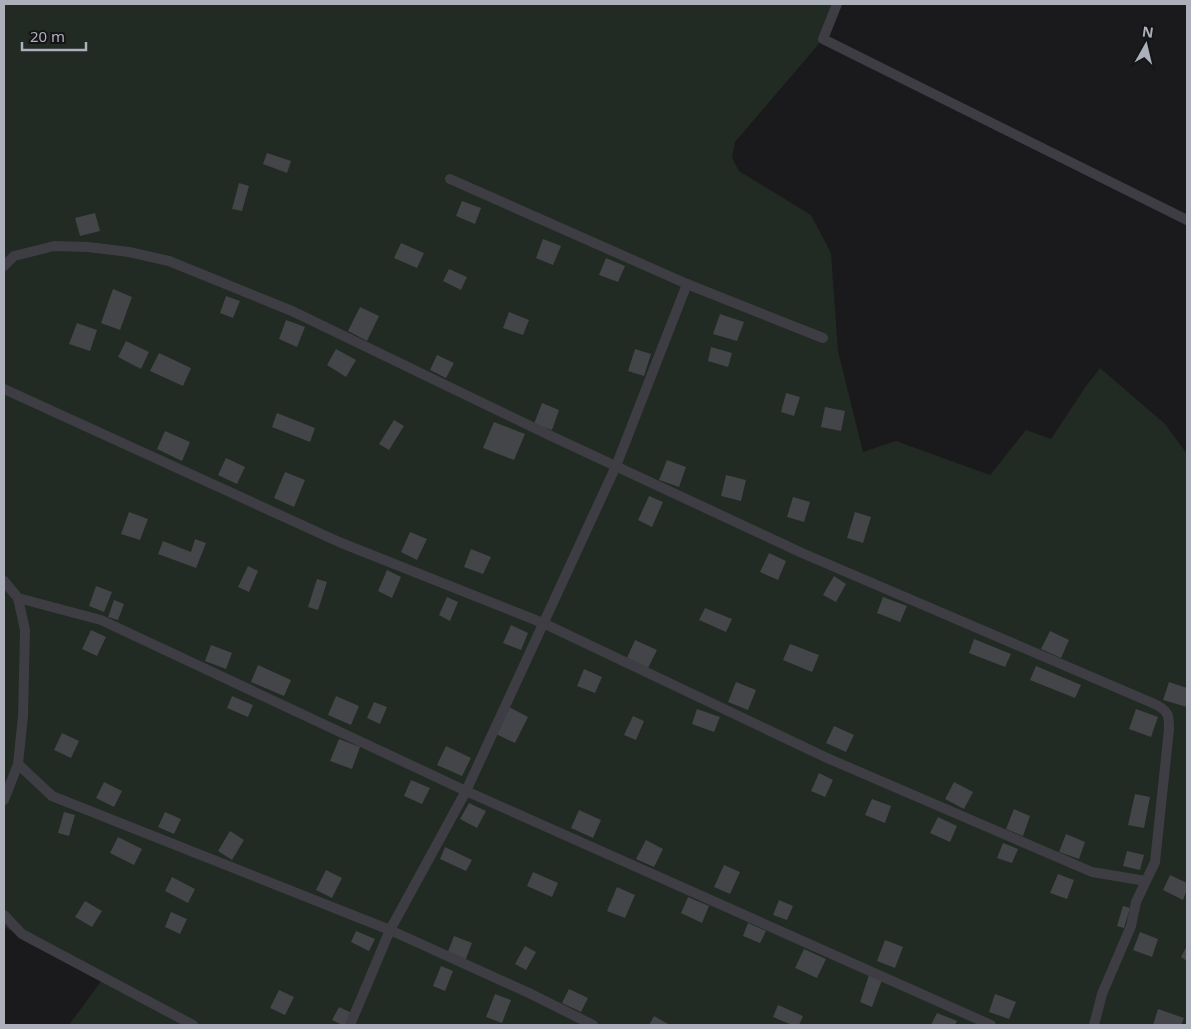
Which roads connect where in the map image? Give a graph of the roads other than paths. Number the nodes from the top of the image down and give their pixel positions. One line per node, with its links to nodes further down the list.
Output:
1 (837, 4): 3 (lane)
2 (450, 179): 5 (lane)
3 (1187, 220)
4 (4, 266): 8 (lane)
5 (687, 284): 6 (lane); 8 (lane)
6 (823, 338)
7 (4, 389): 11 (lane)
8 (616, 466): 11 (lane); 15 (lane)
9 (4, 581): 10 (lane)
10 (18, 598): 12 (lane); 13 (lane)
11 (543, 623): 13 (lane); 15 (lane)
12 (18, 764): 14 (lane); 17 (lane)
13 (466, 790): 17 (lane); 21 (lane)
14 (4, 800)
15 (1146, 881): 22 (lane)
16 (4, 915): 18 (lane)
17 (390, 930): 19 (lane); 20 (lane)
18 (193, 1025)
19 (350, 1025)
20 (593, 1025)
21 (991, 1025)
22 (1094, 1025)

